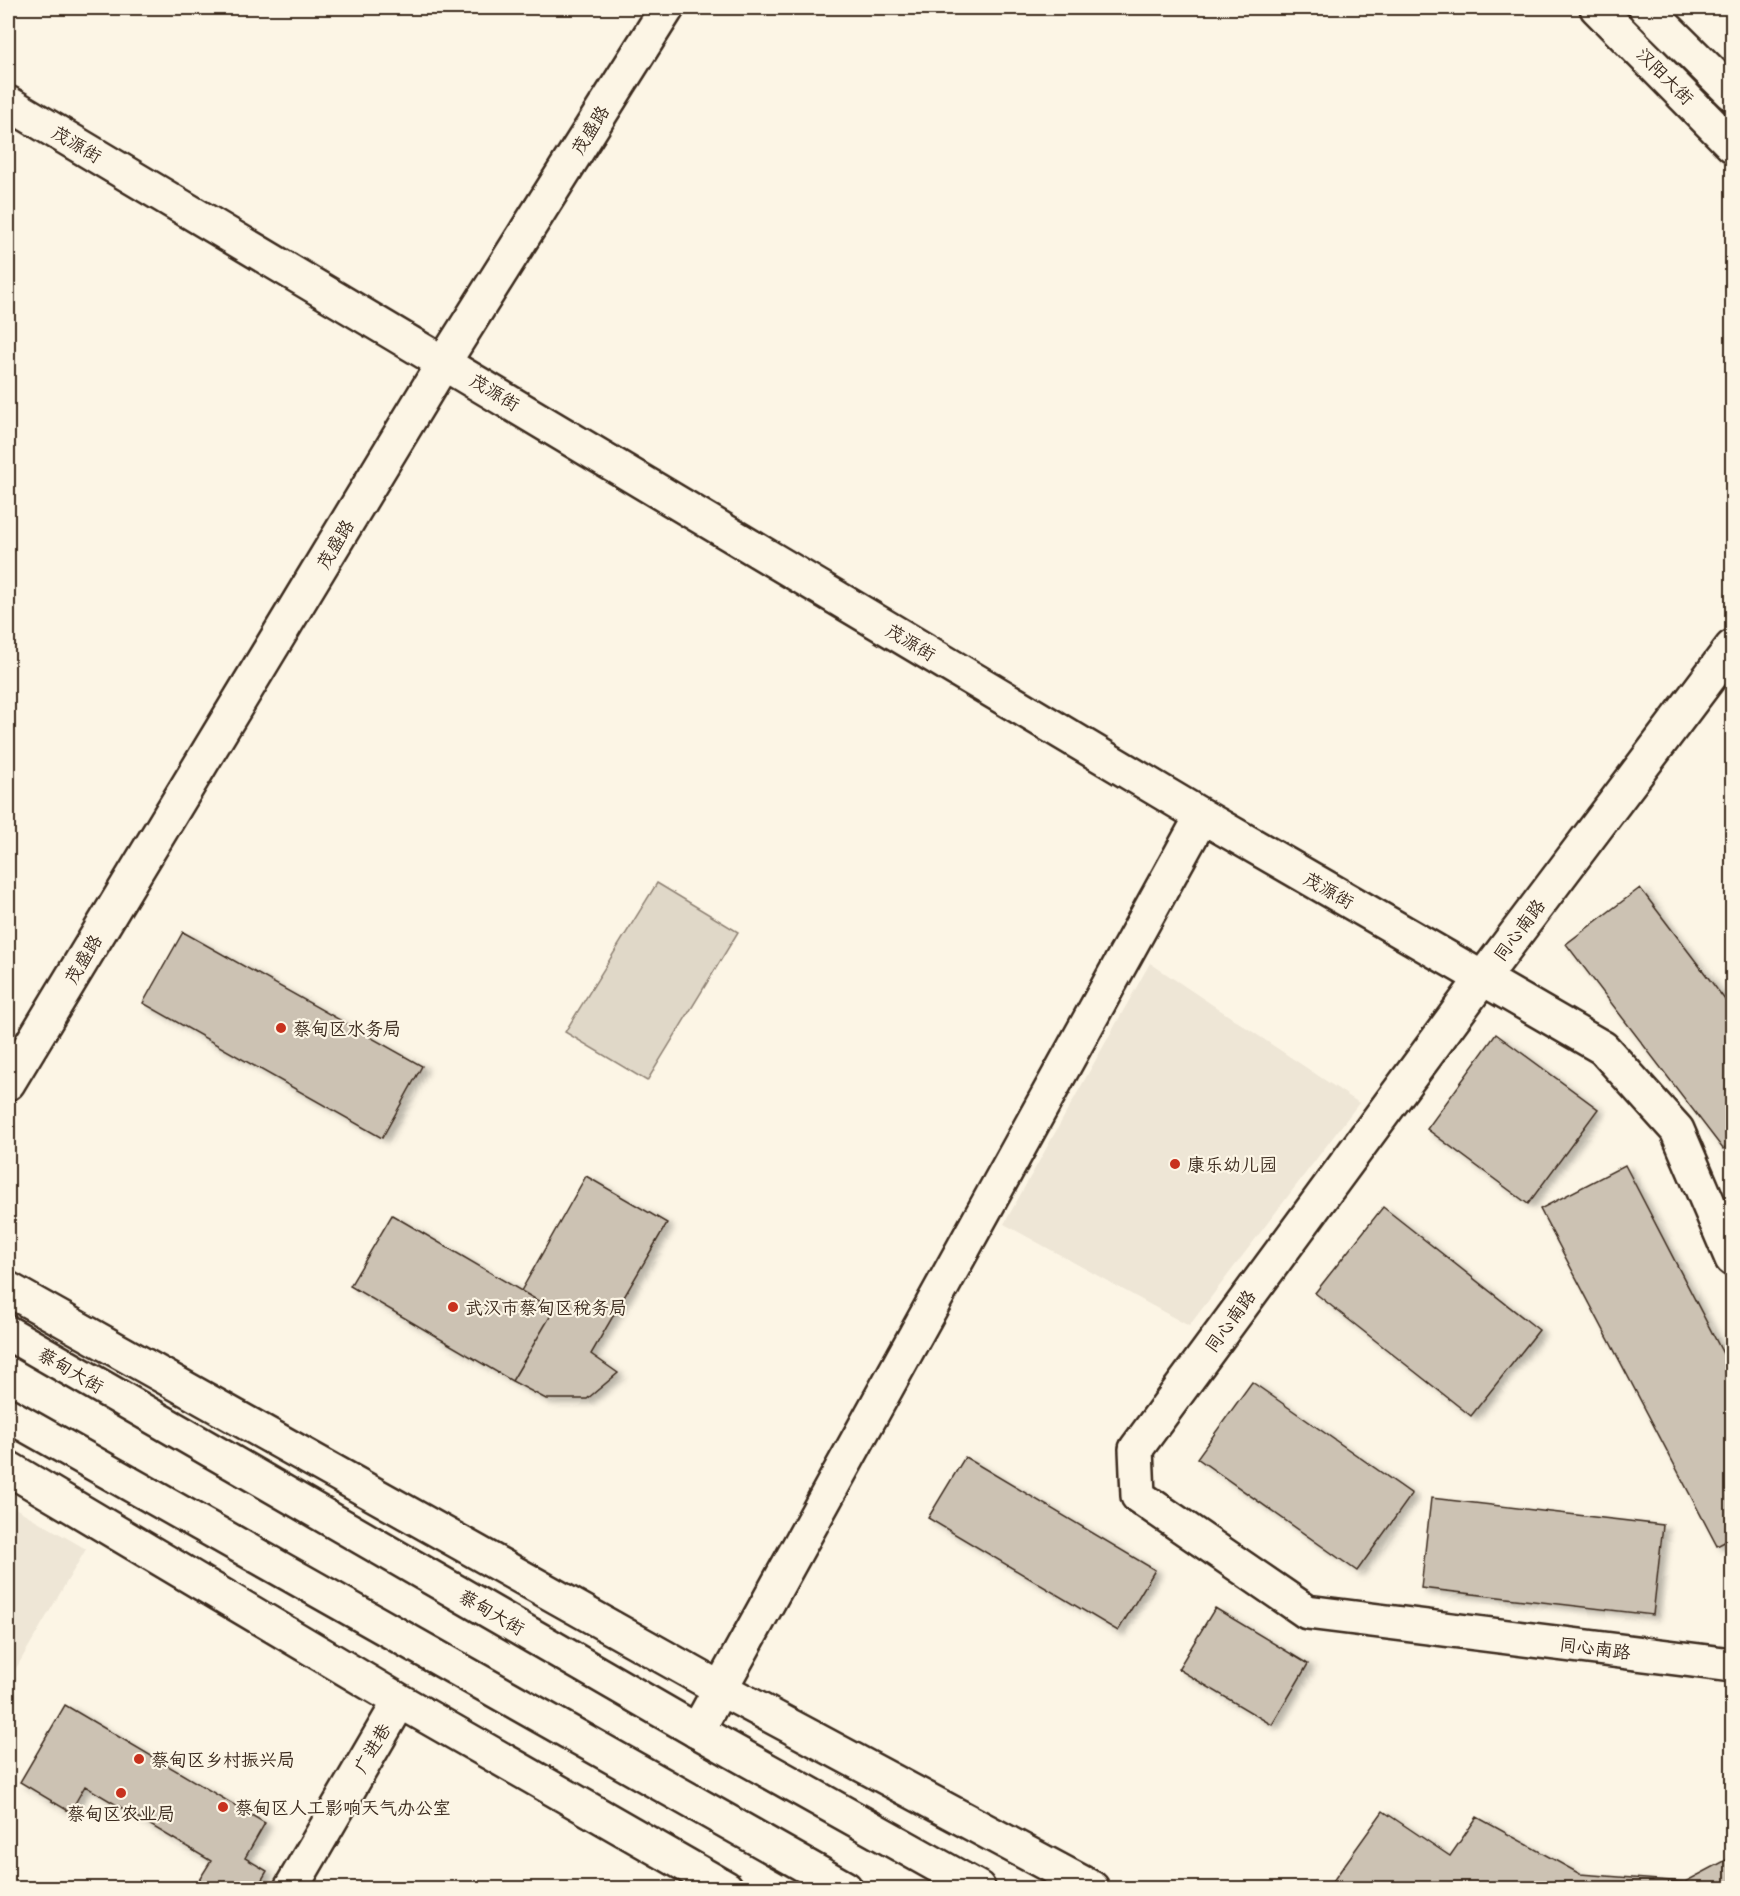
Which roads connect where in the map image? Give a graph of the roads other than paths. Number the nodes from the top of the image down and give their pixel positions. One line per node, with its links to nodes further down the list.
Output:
1 (667, 8): 7 (street, 茂盛路)
2 (1597, 8): 6 (street, 汉阳大街)
3 (1646, 8): 4 (street, 汉阳大街)
4 (1732, 93)
5 (8, 103): 7 (street, 茂源街)
6 (1732, 145)
7 (444, 362): 9 (street, 茂源街); 11 (street, 茂盛路)
8 (1732, 647): 10 (street, 同心南路)
9 (1202, 816): 10 (street, 茂源街); 18 (street)
10 (1482, 979): 12 (street, 茂源街); 17 (street, 同心南路)
11 (8, 1083)
12 (1732, 1259)
13 (8, 1289): 18 (street)
14 (8, 1333): 20 (street, 蔡甸大街)
15 (8, 1415): 23 (street)
16 (8, 1468): 19 (street)
17 (1732, 1665)
18 (721, 1689): 20 (street); 25 (street)
19 (400, 1701): 21 (street, 广进巷); 22 (street)
20 (697, 1731): 24 (street, 蔡甸大街)
21 (291, 1888)
22 (726, 1888)
23 (845, 1888)
24 (978, 1888)
25 (1092, 1888)

